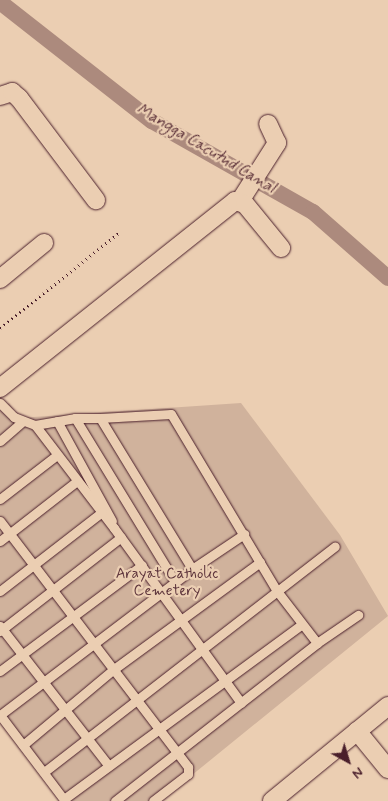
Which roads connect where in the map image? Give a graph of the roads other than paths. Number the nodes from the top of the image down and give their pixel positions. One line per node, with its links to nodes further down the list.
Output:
1 (0, 96): 4 (street)
2 (268, 124): 3 (street)
3 (242, 197): 6 (street); 8 (street)
4 (96, 200)
5 (44, 243): 7 (street)
6 (280, 248)
7 (0, 279)
8 (0, 388)
9 (2, 406): 13 (lane)
10 (75, 418): 11 (lane); 12 (lane); 31 (lane)
11 (100, 418): 23 (lane); 30 (lane)
12 (58, 420): 14 (lane); 21 (lane)
13 (23, 421): 14 (lane); 15 (lane)
14 (34, 425): 16 (lane)
15 (0, 441)
16 (57, 455): 17 (lane); 18 (lane)
17 (77, 481): 19 (lane); 22 (lane)
18 (0, 499)
19 (102, 512): 21 (lane); 28 (lane)
20 (0, 521): 22 (lane)
21 (114, 528): 24 (lane)
22 (10, 533): 25 (lane); 28 (lane)
23 (244, 534): 27 (lane); 30 (lane)
24 (120, 537): 29 (lane); 32 (lane)
25 (0, 541)
26 (335, 546): 34 (lane)
27 (260, 562): 34 (lane); 38 (lane)
28 (33, 566): 32 (lane); 33 (lane)
29 (142, 566): 35 (lane); 37 (lane)
30 (192, 570): 31 (lane)
31 (175, 582): 35 (lane)
32 (52, 590): 37 (lane); 40 (lane)
33 (0, 591)
34 (277, 591): 39 (lane); 43 (lane)
35 (162, 593): 38 (lane); 41 (lane)
36 (358, 615): 42 (lane)
37 (73, 617): 41 (lane); 44 (lane)
38 (181, 619): 43 (lane); 45 (lane)
39 (302, 624): 42 (lane); 47 (lane)
40 (1, 629): 44 (lane)
41 (94, 643): 45 (lane); 48 (lane)
42 (317, 644): 50 (lane)
43 (202, 648): 47 (lane); 49 (lane)
44 (22, 654): 46 (lane); 48 (lane)
45 (114, 670): 49 (lane); 52 (lane)
46 (0, 671)
47 (225, 679): 50 (lane); 54 (lane)
48 (43, 681): 52 (lane); 53 (lane)
49 (137, 699): 54 (lane); 56 (lane)
50 (241, 703): 58 (lane)
51 (388, 706): 55 (street)
52 (65, 710): 56 (lane); 57 (lane)
53 (0, 715): 57 (lane)
54 (159, 728): 58 (lane); 59 (lane)
55 (357, 732): 60 (street); 65 (street)
56 (87, 738): 59 (lane); 61 (lane)
57 (23, 745): 61 (lane)
58 (176, 752): 63 (lane); 64 (lane)
59 (109, 766): 62 (lane)
60 (388, 769)
61 (44, 772): 62 (lane)
62 (64, 800)
63 (116, 801)
64 (153, 801)
65 (272, 801)

